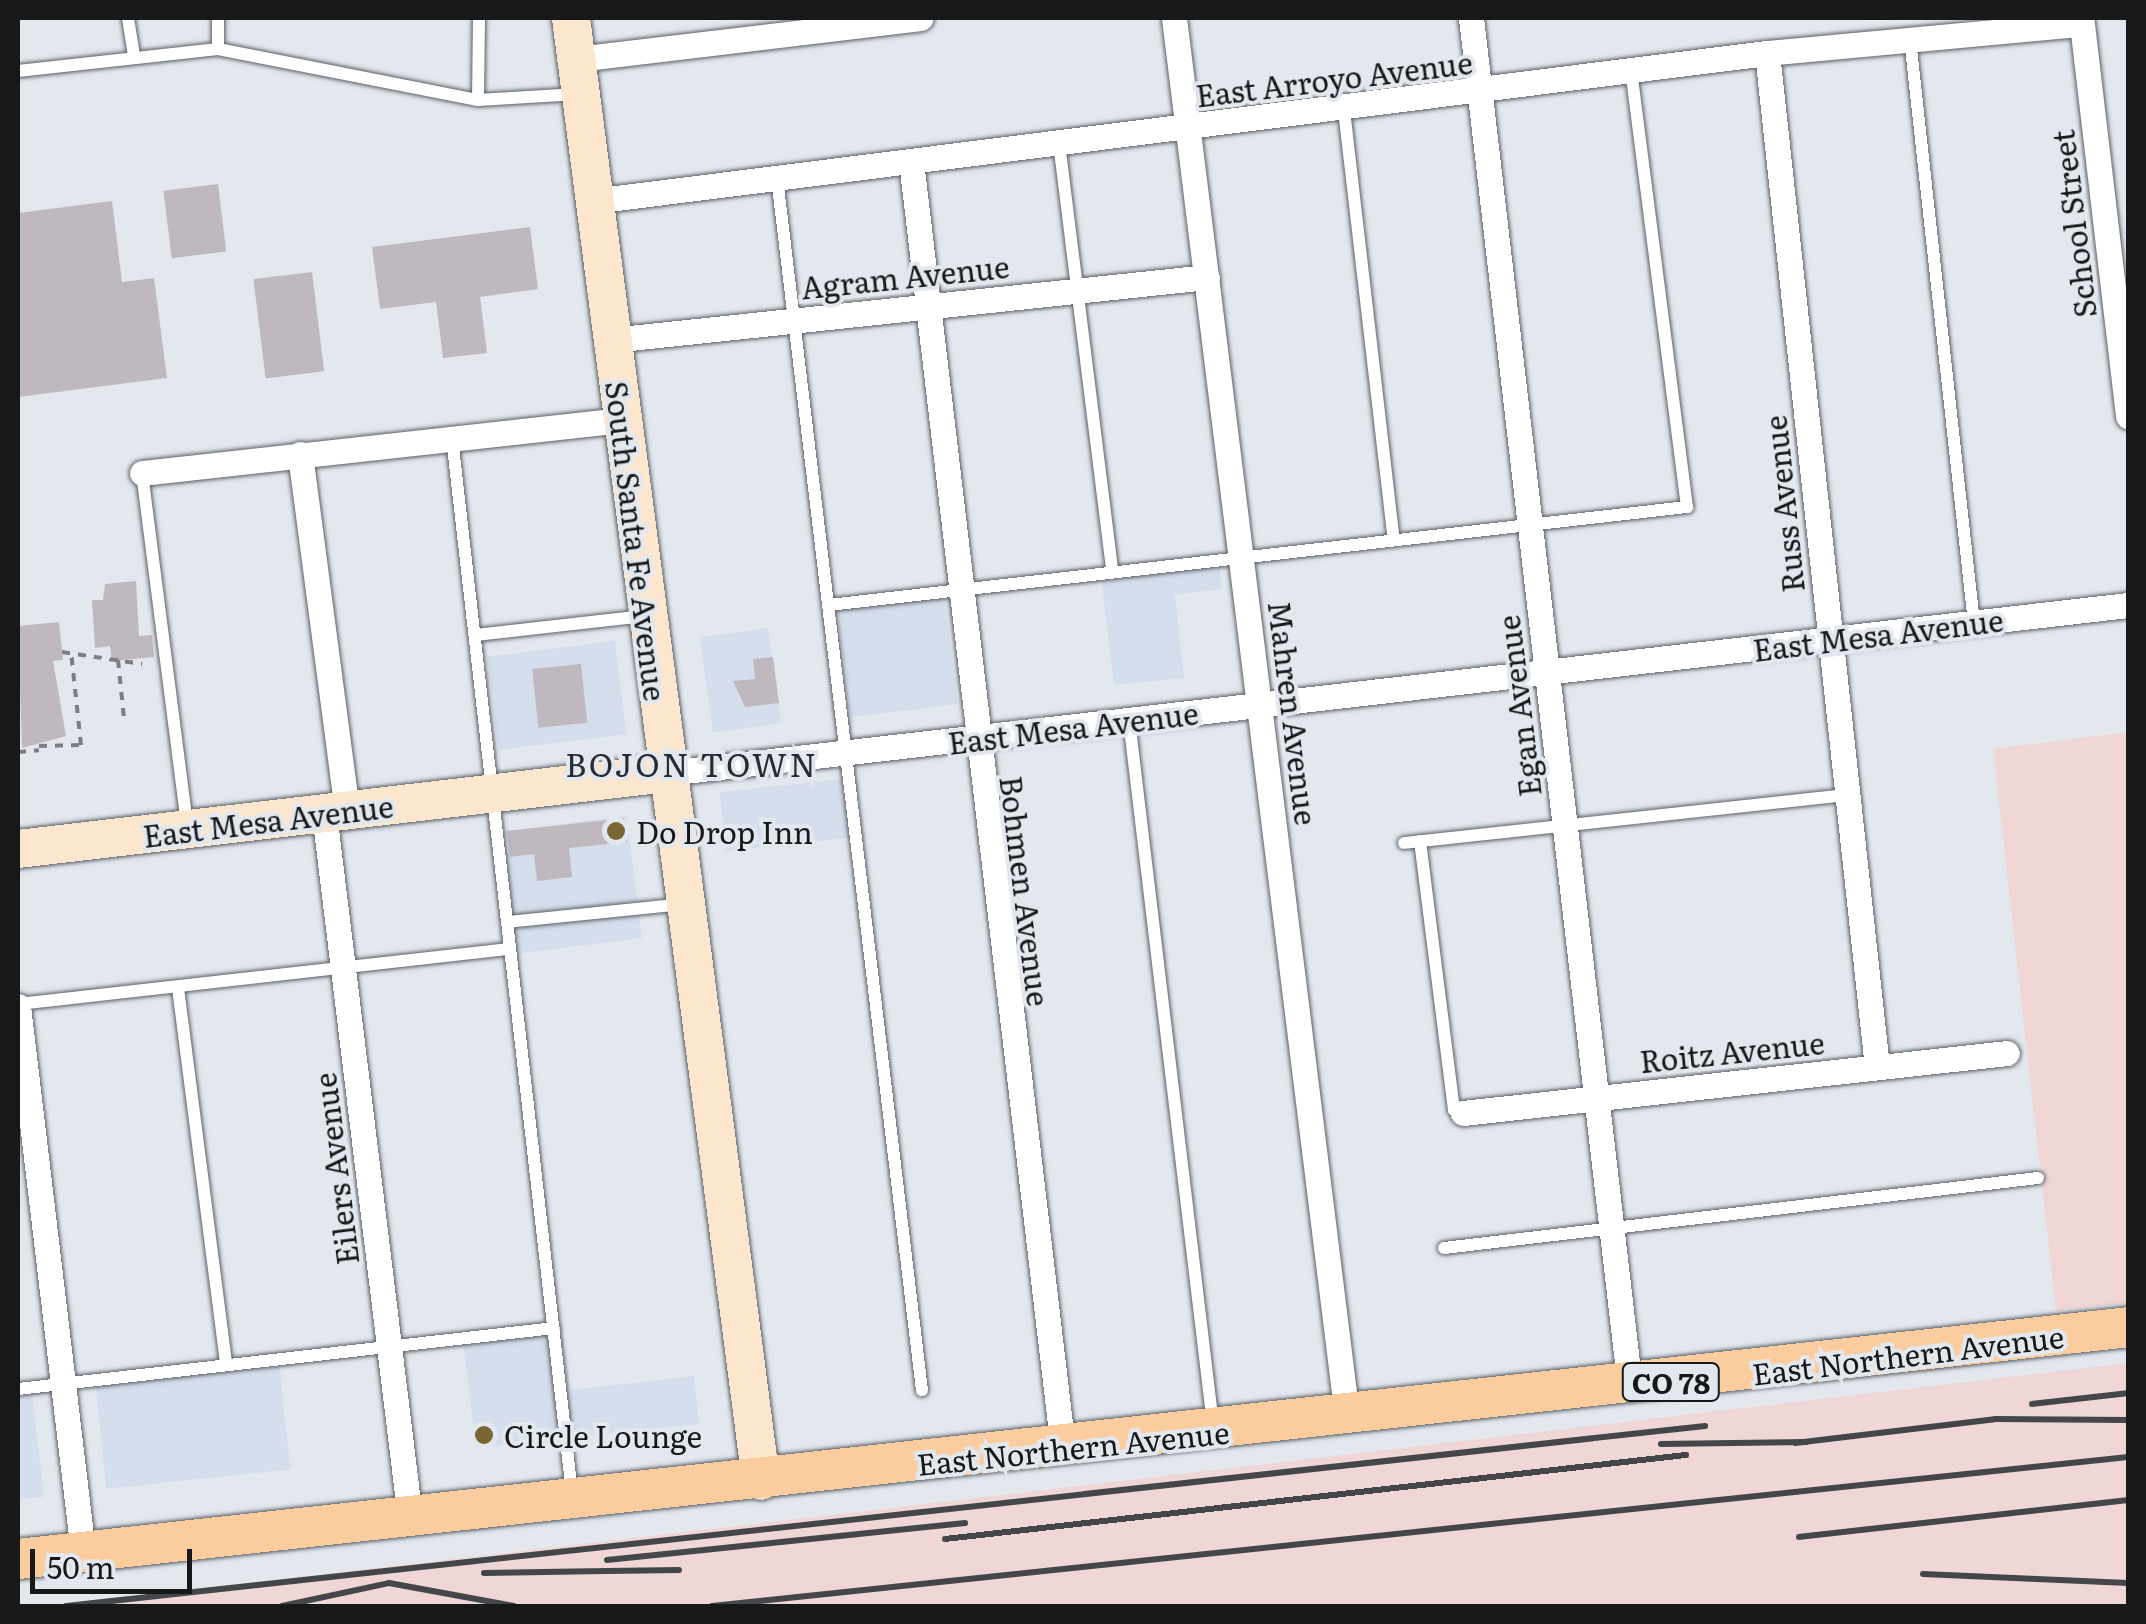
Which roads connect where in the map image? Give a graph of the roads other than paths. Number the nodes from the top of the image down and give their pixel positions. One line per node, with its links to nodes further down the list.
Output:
1 (128, 18): 12 (lane)
2 (218, 18): 10 (lane)
3 (479, 18): 17 (lane)
4 (572, 18): 15 (street, South Santa Fe Avenue)
5 (921, 18): 15 (street)
6 (1174, 18): 19 (street, Mahren Avenue)
7 (1472, 18): 16 (street, Egan Avenue)
8 (2082, 24): 9 (street, East Arroyo Avenue); 29 (street, School Street)
9 (1910, 39): 11 (street, East Arroyo Avenue); 42 (lane)
10 (218, 49): 12 (lane); 17 (lane)
11 (1767, 52): 14 (street, East Arroyo Avenue); 44 (street, Russ Avenue)
12 (134, 58): 13 (lane)
13 (18, 71)
14 (1631, 72): 16 (street, East Arroyo Avenue); 34 (lane)
15 (579, 76): 17 (lane); 23 (street, South Santa Fe Avenue)
16 (1480, 94): 18 (street, East Arroyo Avenue); 34 (street, Egan Avenue)
17 (478, 100)
18 (1344, 110): 19 (street, East Arroyo Avenue); 35 (lane)
19 (1188, 128): 20 (street, East Arroyo Avenue); 24 (street, Mahren Avenue)
20 (1059, 143): 21 (street, East Arroyo Avenue); 25 (lane)
21 (911, 161): 22 (street, East Arroyo Avenue); 26 (street, Bohmen Avenue)
22 (777, 178): 23 (street, East Arroyo Avenue); 27 (lane)
23 (594, 202): 28 (street, South Santa Fe Avenue)
24 (1207, 277): 25 (street, Agram Avenue); 36 (street, Mahren Avenue)
25 (1079, 290): 26 (street, Agram Avenue); 37 (lane)
26 (926, 307): 27 (street, Agram Avenue); 38 (street, Bohmen Avenue)
27 (796, 321): 28 (street, Agram Avenue); 40 (lane)
28 (611, 340): 30 (street, South Santa Fe Avenue)
29 (2128, 416)
30 (622, 420): 31 (street); 41 (street, South Santa Fe Avenue)
31 (452, 438): 32 (street); 43 (lane)
32 (300, 454): 33 (street); 53 (street, Eilers Avenue)
33 (142, 473): 55 (lane)
34 (1530, 524): 35 (lane); 45 (street, Egan Avenue)
35 (1394, 540): 36 (lane)
36 (1242, 557): 37 (lane); 46 (street, Mahren Avenue)
37 (1112, 571): 38 (lane)
38 (957, 588): 40 (lane); 48 (street, Bohmen Avenue)
39 (2128, 604): 42 (street, East Mesa Avenue)
40 (829, 606): 49 (lane)
41 (648, 616): 43 (lane); 50 (street, South Santa Fe Avenue)
42 (1974, 623): 44 (street, East Mesa Avenue)
43 (474, 636): 51 (lane)
44 (1830, 639): 45 (street, East Mesa Avenue); 52 (street, Russ Avenue)
45 (1547, 672): 46 (street, East Mesa Avenue); 54 (street, Egan Avenue)
46 (1260, 705): 47 (street, East Mesa Avenue); 80 (street, Mahren Avenue)
47 (1129, 720): 48 (street, East Mesa Avenue); 81 (lane)
48 (974, 738): 49 (street, East Mesa Avenue); 82 (street, Bohmen Avenue)
49 (846, 753): 50 (street, East Mesa Avenue); 79 (lane)
50 (667, 773): 51 (street, East Mesa Avenue); 59 (street, South Santa Fe Avenue)
51 (492, 794): 53 (street, East Mesa Avenue); 60 (lane)
52 (1847, 795): 54 (lane); 66 (street, Russ Avenue)
53 (336, 812): 55 (street, East Mesa Avenue); 62 (street, Eilers Avenue)
54 (1565, 826): 56 (lane); 67 (street, Egan Avenue)
55 (187, 829): 58 (street, East Mesa Avenue)
56 (1420, 841): 57 (lane); 68 (lane)
57 (1404, 843)
58 (18, 849)
59 (684, 904): 60 (lane); 83 (street, South Santa Fe Avenue)
60 (507, 922): 61 (lane)
61 (510, 949): 62 (lane); 72 (lane)
62 (344, 970): 63 (lane); 74 (street, Eilers Avenue)
63 (178, 988): 64 (lane); 75 (lane)
64 (18, 1006): 76 (street)
65 (2008, 1053): 66 (street, Roitz Avenue)
66 (1876, 1068): 67 (street, Roitz Avenue)
67 (1596, 1098): 68 (street, Roitz Avenue); 70 (street, Egan Avenue)
68 (1463, 1113)
69 (2038, 1178): 70 (lane)
70 (1612, 1228): 71 (lane); 77 (street, Egan Avenue)
71 (1444, 1248)
72 (554, 1328): 74 (lane); 84 (lane)
73 (2128, 1328): 77 (main road, East Northern Avenue / CO 78)
74 (389, 1346): 75 (lane); 85 (street, Eilers Avenue)
75 (226, 1365): 76 (lane)
76 (62, 1384): 78 (lane); 86 (street)
77 (1630, 1386): 80 (main road, East Northern Avenue / CO 78)
78 (18, 1389)
79 (922, 1390)
80 (1347, 1416): 81 (main road, East Northern Avenue / CO 78)
81 (1214, 1432): 82 (main road, East Northern Avenue / CO 78)
82 (1064, 1449): 83 (main road, East Northern Avenue / CO 78)
83 (761, 1481): 84 (main road, East Northern Avenue / CO 78)
84 (573, 1500): 85 (main road, East Northern Avenue / CO 78)
85 (410, 1518): 86 (main road, East Northern Avenue / CO 78)
86 (83, 1552): 87 (main road, East Northern Avenue / CO 78)
87 (18, 1559)

